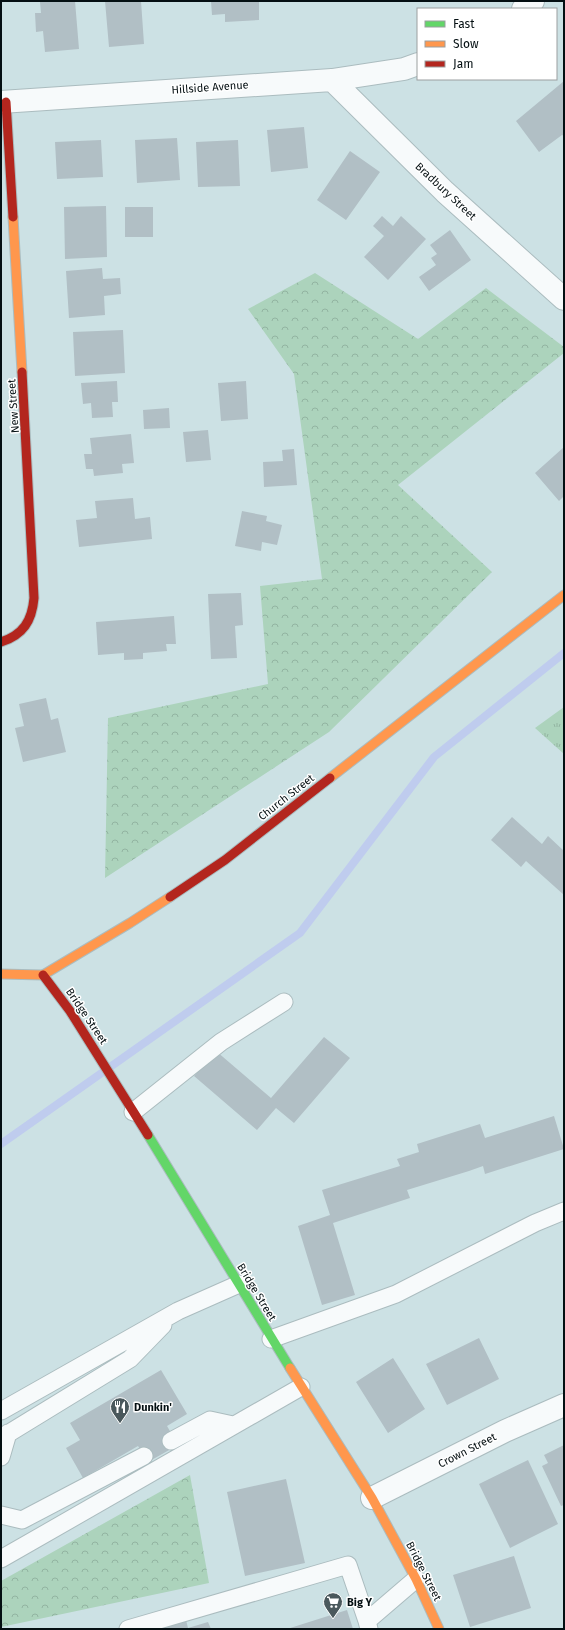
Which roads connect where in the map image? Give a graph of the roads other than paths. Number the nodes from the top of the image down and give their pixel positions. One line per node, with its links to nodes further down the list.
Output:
1 (533, 1): 2 (street)
2 (524, 8)
3 (417, 64): 4 (street, Hillside Avenue)
4 (332, 80): 5 (street, Hillside Avenue); 6 (street, Bradbury Street)
5 (4, 102): 8 (main road, New Street)
6 (564, 299)
7 (564, 595): 10 (main road, Church Street)
8 (1, 642)
9 (1, 974): 10 (main road)
10 (43, 975): 12 (main road, Bridge Street)
11 (284, 1002): 12 (lane)
12 (133, 1112): 14 (main road, Bridge Street)
13 (564, 1211): 16 (lane)
14 (239, 1284): 15 (lane); 16 (main road, Bridge Street)
15 (178, 1311): 19 (lane); 21 (lane)
16 (271, 1339): 17 (main road, Bridge Street)
17 (301, 1387): 20 (lane); 25 (main road, Bridge Street)
18 (564, 1405): 25 (street, Crown Street)
19 (1, 1411)
20 (233, 1425): 22 (lane); 27 (lane)
21 (4, 1436): 24 (lane)
22 (171, 1441)
23 (144, 1456): 26 (lane)
24 (1, 1457)
25 (372, 1498): 28 (main road, Bridge Street)
26 (1, 1515)
27 (1, 1559)
28 (416, 1579): 29 (lane); 31 (main road, Bridge Street)
29 (368, 1625): 30 (lane)
30 (128, 1629)
31 (439, 1629)

